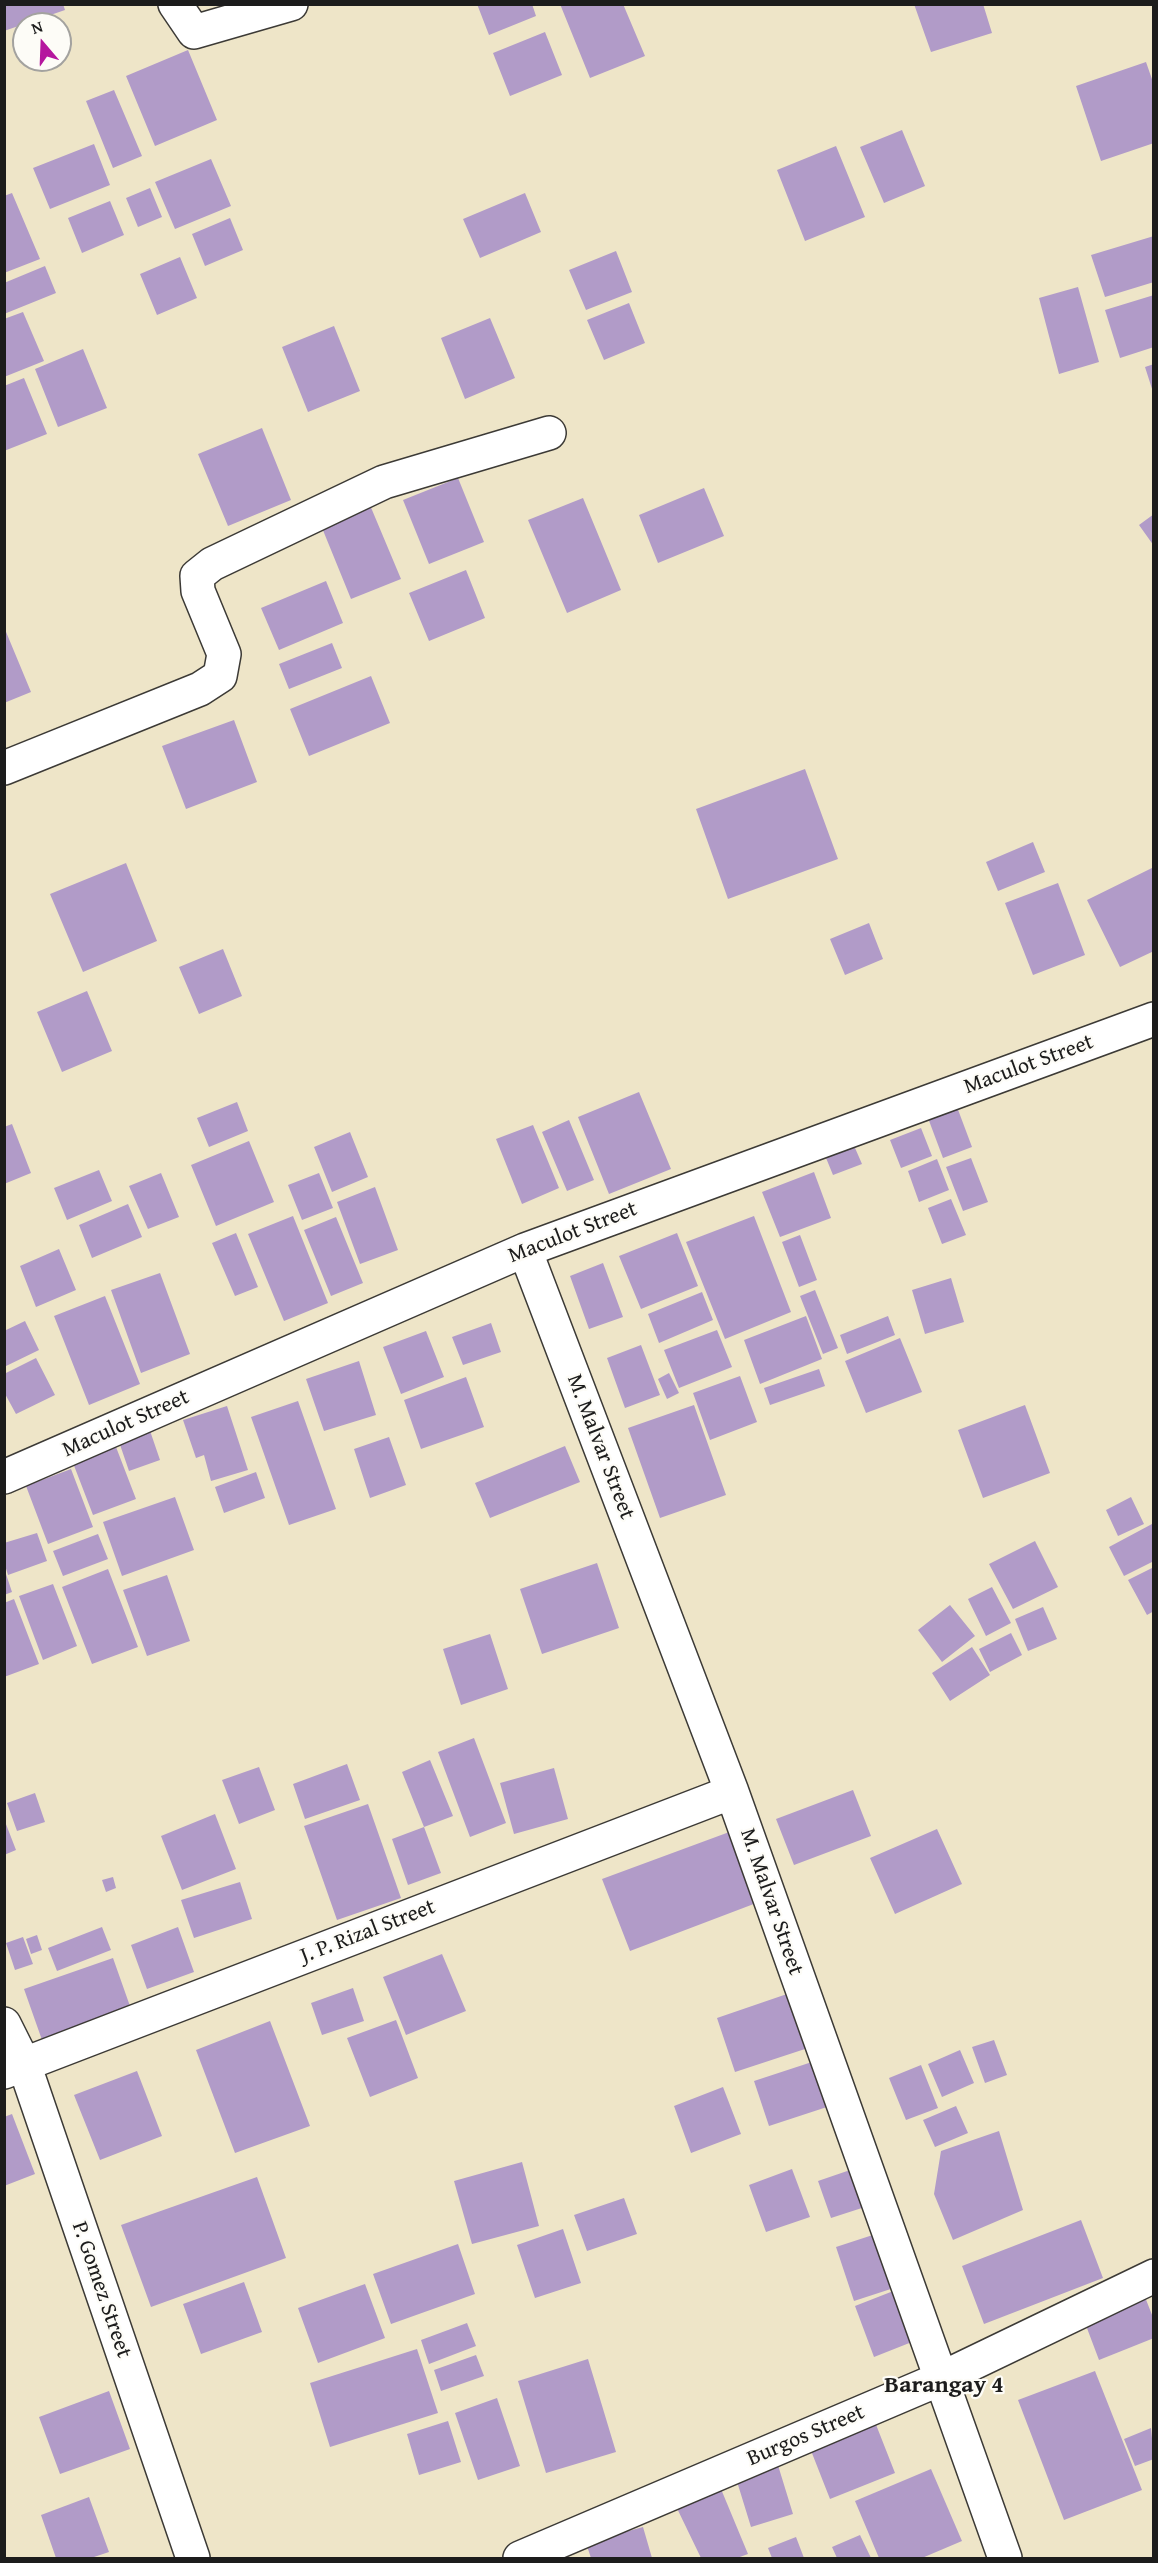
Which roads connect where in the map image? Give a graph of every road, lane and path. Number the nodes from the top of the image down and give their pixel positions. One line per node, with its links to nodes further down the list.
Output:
1 (174, 4): 2 (street)
2 (291, 4)
3 (549, 433): 4 (street)
4 (4, 768)
5 (1154, 1020): 6 (street, Maculot Street)
6 (525, 1250): 7 (street, Maculot Street); 8 (street, M. Malvar Street)
7 (4, 1477)
8 (732, 1792): 10 (street, J. P. Rizal Street); 12 (street, M. Malvar Street)
9 (4, 2024): 10 (street, P. Gomez Street)
10 (14, 2068): 13 (street, P. Gomez Street)
11 (1154, 2276): 12 (street, Burgos Street)
12 (940, 2379): 14 (street, Burgos Street); 15 (street, M. Malvar Street)
13 (193, 2559)
14 (520, 2559)
15 (1005, 2559)

